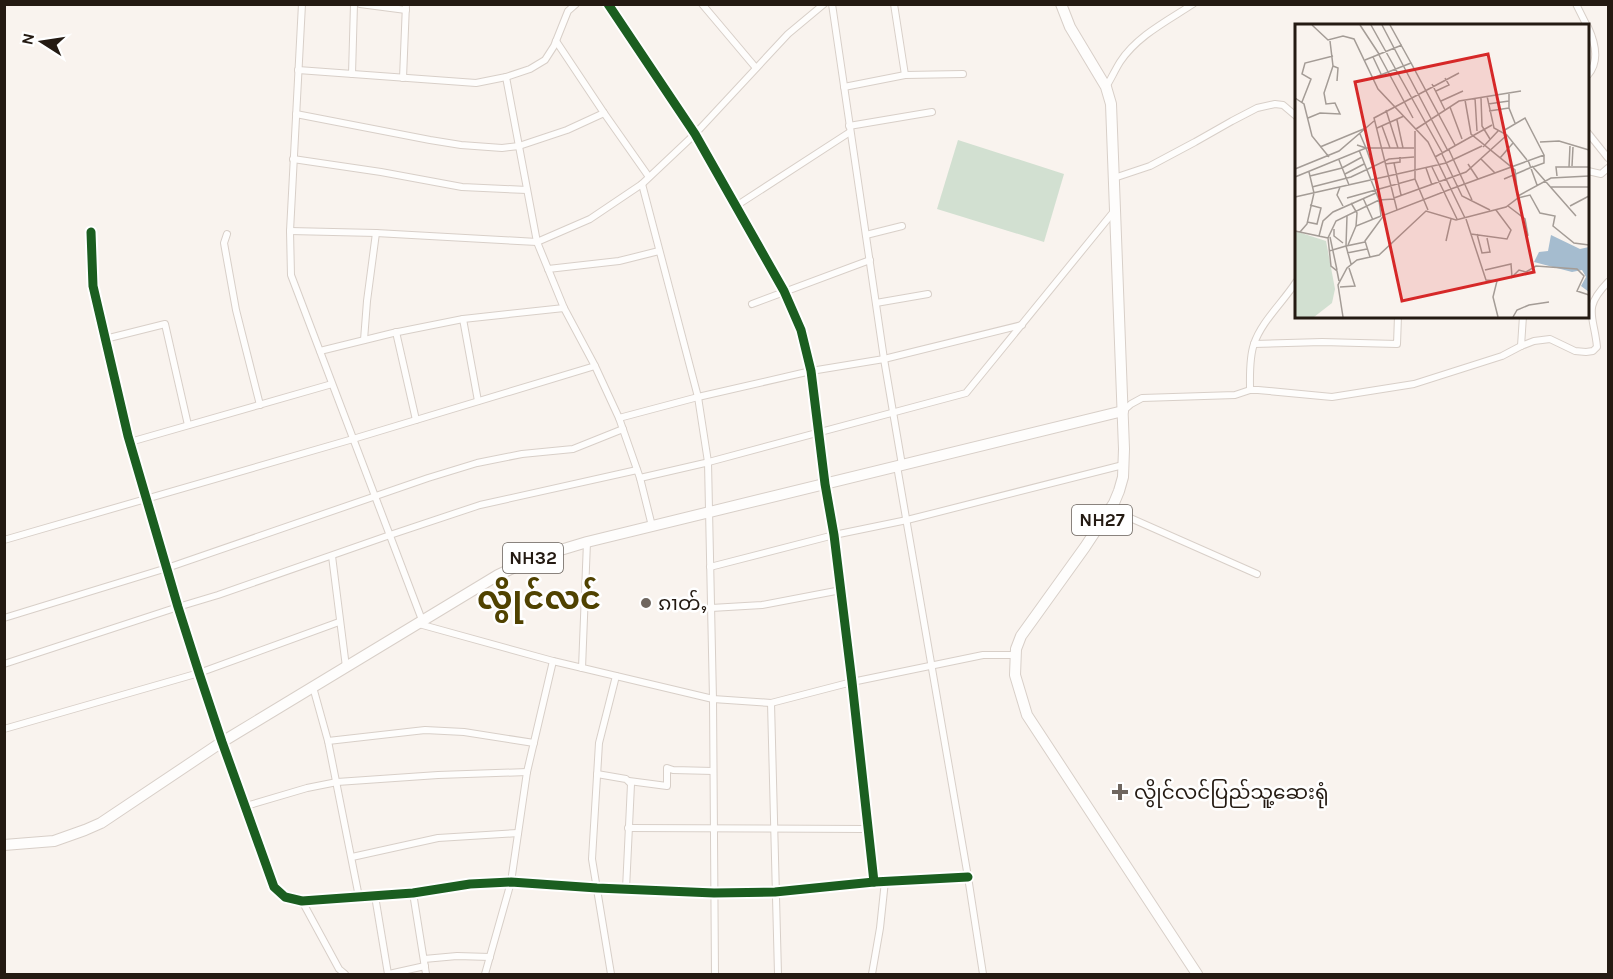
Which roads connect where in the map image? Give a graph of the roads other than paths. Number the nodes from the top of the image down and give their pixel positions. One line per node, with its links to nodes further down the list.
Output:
1 (302, 4): 19 (street)
2 (354, 4): 21 (street)
3 (360, 4): 13 (street)
4 (576, 4): 14 (street)
5 (608, 4): 33 (street)
6 (702, 4): 18 (street)
7 (824, 4): 18 (street)
8 (832, 4): 26 (street)
9 (894, 4): 23 (street)
10 (1061, 4): 27 (highway, NH27)
11 (1193, 4): 27 (street)
12 (1576, 4): 15 (street)
13 (406, 7): 25 (street)
14 (567, 8): 17 (street)
15 (1586, 24)
16 (1589, 30): 20 (street)
17 (556, 41): 24 (street); 29 (street)
18 (756, 68): 33 (street)
19 (298, 70): 21 (street); 30 (street)
20 (1589, 73)
21 (352, 74): 25 (street)
22 (963, 74): 23 (street)
23 (906, 75): 26 (street)
24 (506, 77): 25 (street); 35 (street)
25 (403, 78)
26 (844, 87): 32 (street)
27 (1106, 87): 41 (highway, NH27)
28 (932, 112): 32 (street)
29 (604, 113): 35 (street); 40 (street)
30 (296, 114): 35 (street); 37 (street)
31 (1295, 115): 41 (street)
32 (850, 129): 44 (street); 51 (street)
33 (695, 134): 40 (street); 44 (street)
34 (1589, 135): 36 (street)
35 (519, 146): 43 (street)
36 (1608, 158)
37 (293, 159): 43 (street); 47 (street)
38 (1608, 168): 39 (street)
39 (1589, 171)
40 (649, 177): 42 (street)
41 (1114, 178): 45 (highway, NH27)
42 (642, 184): 52 (street); 53 (street)
43 (527, 190): 52 (street)
44 (736, 206): 58 (street)
45 (1115, 210): 66 (street); 81 (highway, NH27)
46 (902, 226): 51 (street)
47 (290, 231): 49 (street); 72 (street)
48 (91, 232): 68 (street)
49 (376, 233): 52 (street); 69 (street)
50 (227, 234): 80 (street)
51 (866, 235): 54 (street)
52 (537, 242): 55 (street)
53 (659, 251): 55 (street); 78 (street)
54 (870, 260): 58 (street); 60 (street)
55 (548, 269): 62 (street)
56 (1608, 282): 71 (street)
57 (1295, 284): 70 (street)
58 (784, 291): 61 (street); 75 (street)
59 (928, 294): 60 (street)
60 (876, 303): 73 (street)
61 (752, 304)
62 (564, 308): 65 (street); 74 (street)
63 (1398, 318): 70 (street)
64 (1523, 318): 71 (street)
65 (463, 319): 67 (street); 79 (street)
66 (1022, 325): 73 (street); 82 (street)
67 (396, 332): 69 (street); 84 (street)
68 (105, 339): 85 (street); 89 (street)
69 (364, 340): 72 (street)
70 (1254, 344): 77 (street)
71 (1521, 346): 77 (street)
72 (320, 351): 76 (street)
73 (884, 359): 75 (street); 82 (street)
74 (595, 366): 79 (street); 83 (street)
75 (811, 370): 78 (street); 87 (street)
76 (332, 384): 80 (street); 88 (street)
77 (1250, 390): 81 (street)
78 (698, 397): 83 (street); 90 (street)
79 (478, 401): 84 (street)
80 (260, 405): 85 (street)
81 (1123, 411): 91 (highway, NH27); 92 (highway, NH32)
82 (893, 414): 87 (street); 92 (street)
83 (619, 418): 86 (street)
84 (416, 420): 88 (street)
85 (188, 425): 89 (street)
86 (623, 429): 93 (street); 96 (street)
87 (818, 432): 90 (street); 95 (street)
88 (353, 439): 96 (street); 97 (street)
89 (130, 442): 97 (street)
90 (708, 462): 94 (street); 99 (street)
91 (1123, 465): 98 (highway, NH27); 100 (street)
92 (900, 466): 95 (highway, NH32); 100 (street)
93 (637, 470): 94 (street); 102 (street)
94 (640, 478): 101 (street)
95 (825, 484): 99 (highway, NH32); 103 (street)
96 (376, 497): 102 (street); 108 (street)
97 (147, 499): 104 (street); 108 (street)
98 (1110, 509): 109 (street); 116 (highway, NH27)
99 (709, 512): 101 (highway, NH32); 107 (street)
100 (907, 520): 103 (street); 119 (street)
101 (652, 526): 105 (highway, NH32)
102 (390, 535): 106 (street); 115 (street)
103 (834, 536): 107 (street); 110 (street)
104 (4, 540)
105 (587, 542): 115 (highway, NH32); 121 (street)
106 (332, 556): 111 (street); 114 (street)
107 (710, 567): 112 (street)
108 (167, 568): 111 (street); 113 (street)
109 (1257, 574)
110 (841, 590): 112 (street); 124 (street)
111 (178, 607): 118 (street); 122 (street)
112 (711, 608): 126 (street)
113 (4, 618)
114 (339, 622): 120 (street); 122 (street)
115 (420, 622): 117 (street); 120 (highway, NH32)
116 (1015, 655): 119 (street); 169 (highway, NH27)
117 (553, 661): 121 (street); 131 (street)
118 (4, 664)
119 (931, 666): 124 (street); 145 (street)
120 (346, 667): 125 (highway, NH32)
121 (582, 668): 123 (street)
122 (200, 673): 128 (street); 130 (street)
123 (616, 676): 126 (street); 134 (street)
124 (852, 682): 127 (street); 147 (street)
125 (313, 687): 129 (street); 130 (highway, NH32)
126 (713, 699): 127 (street); 132 (street)
127 (771, 704): 140 (street)
128 (4, 729)
129 (328, 741): 131 (street); 136 (street)
130 (222, 742): 137 (street); 143 (highway, NH32)
131 (534, 743): 133 (street)
132 (712, 771): 135 (street); 139 (street)
133 (528, 772): 136 (street); 142 (street)
134 (597, 774): 135 (street); 149 (street)
135 (629, 781): 138 (street)
136 (337, 782): 137 (street); 144 (street)
137 (246, 806): 156 (street)
138 (628, 828): 139 (street); 150 (street)
139 (713, 828): 140 (street); 151 (street)
140 (774, 828): 141 (street); 152 (street)
141 (864, 829)
142 (518, 832): 144 (street); 146 (street)
143 (4, 845)
144 (352, 857): 155 (street)
145 (968, 878): 148 (street); 168 (street)
146 (511, 882): 149 (street); 153 (street); 157 (street)
147 (874, 882): 148 (street); 152 (street)
148 (885, 882): 167 (street)
149 (597, 888): 150 (street); 164 (street)
150 (626, 889): 151 (street)
151 (714, 892): 152 (street); 165 (street)
152 (775, 892): 166 (street)
153 (413, 893): 154 (street); 158 (street)
154 (375, 896): 155 (street); 161 (street)
155 (359, 897): 156 (street)
156 (302, 901): 159 (street)
157 (490, 957): 158 (street); 163 (street)
158 (424, 962): 161 (street); 162 (street)
159 (339, 972): 160 (street)
160 (345, 975)
161 (388, 975)
162 (426, 975)
163 (484, 975)
164 (611, 975)
165 (715, 975)
166 (778, 975)
167 (872, 975)
168 (982, 975)
169 (1197, 975)

